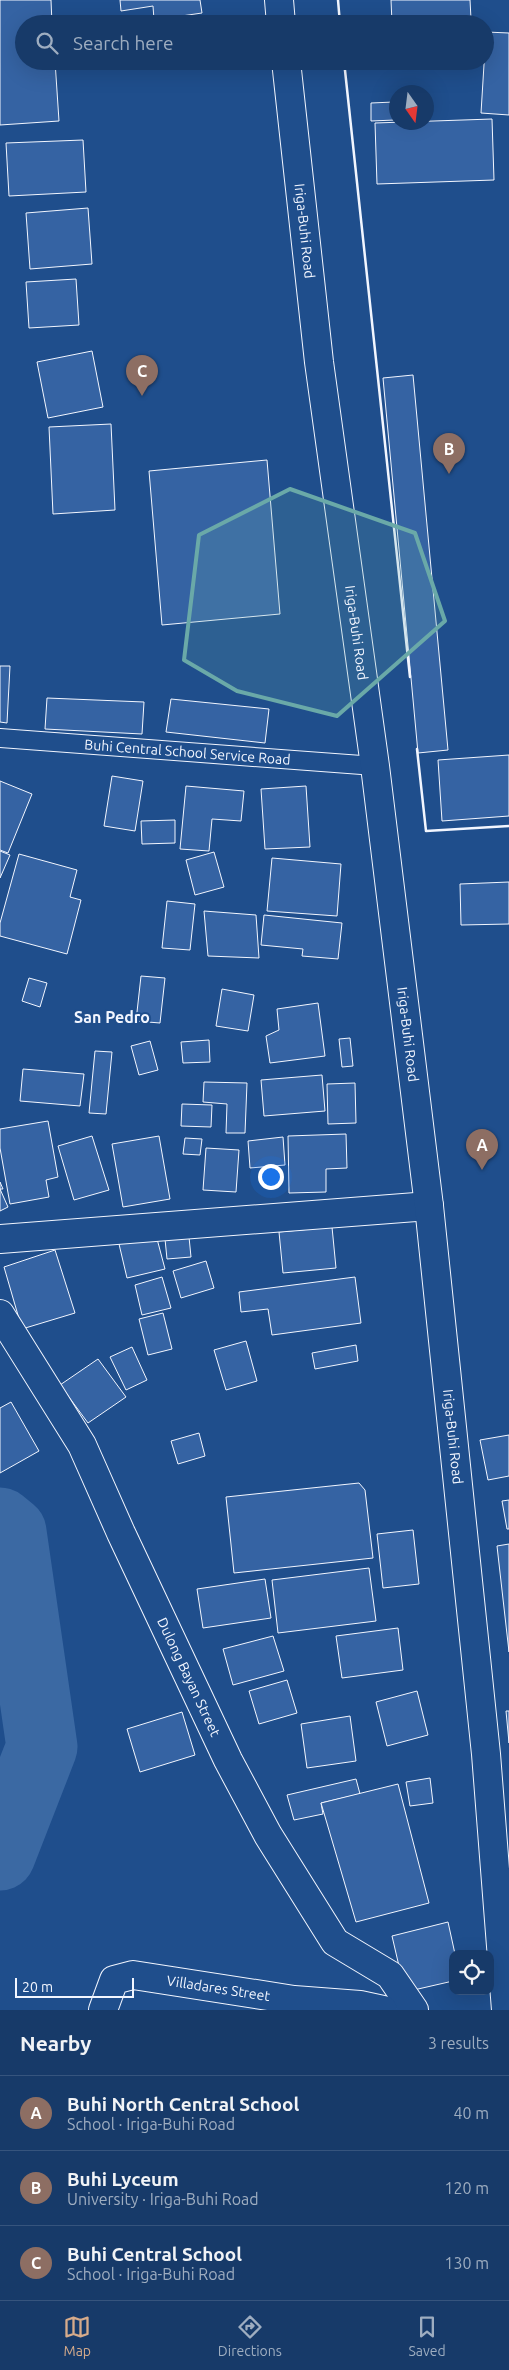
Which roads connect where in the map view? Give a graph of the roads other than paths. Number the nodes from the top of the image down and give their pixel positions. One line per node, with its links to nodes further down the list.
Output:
1 (279, 0): 2 (main road)
2 (281, 15)
3 (287, 70): 5 (main road, Iriga-Buhi Road)
4 (0, 738): 5 (lane, Buhi Central School Service Road)
5 (375, 766): 6 (main road, Iriga-Buhi Road)
6 (429, 1206): 7 (main road); 12 (main road, Iriga-Buhi Road)
7 (0, 1239)
8 (0, 1314): 11 (main road, Dulong Bayan Street)
9 (103, 2010): 10 (main road, Villadares Street)
10 (383, 2010)
11 (414, 2010)
12 (506, 2010)

